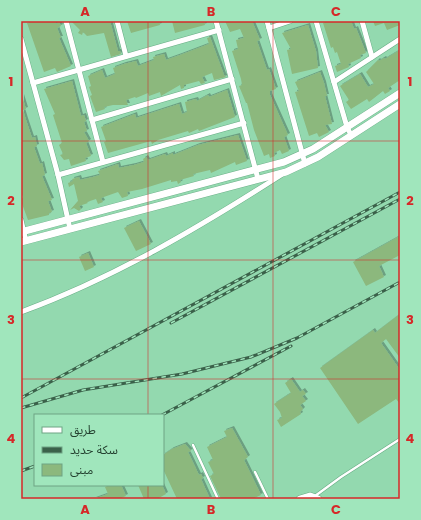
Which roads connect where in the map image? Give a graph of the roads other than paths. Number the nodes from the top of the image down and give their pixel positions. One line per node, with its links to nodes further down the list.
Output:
1 (66, 21): 15 (street)
2 (117, 21): 13 (street)
3 (216, 21): 9 (street)
4 (267, 21): 8 (street)
5 (290, 21): 8 (street)
6 (316, 21): 17 (street)
7 (362, 21): 14 (street)
8 (268, 28): 25 (street)
9 (219, 30): 13 (street); 16 (street)
10 (21, 39): 12 (street)
11 (400, 39): 14 (street)
12 (22, 46): 18 (street)
13 (126, 56): 15 (street)
14 (372, 57): 17 (street)
15 (79, 69): 18 (street); 21 (street)
16 (232, 80): 21 (street); 22 (street)
17 (334, 82): 23 (street)
18 (33, 83): 30 (street)
19 (400, 94): 23 (street)
20 (400, 104): 24 (street)
21 (92, 120): 26 (street)
22 (244, 124): 26 (street); 28 (street)
23 (347, 127): 24 (street); 25 (street)
24 (351, 135): 27 (street)
25 (303, 154): 27 (street); 28 (street)
26 (103, 162): 30 (street)
27 (306, 164): 29 (street)
28 (256, 169): 31 (street); 33 (street)
29 (286, 172): 31 (street); 37 (street)
30 (58, 175): 33 (street)
31 (258, 179): 34 (street)
32 (21, 220): 35 (street)
33 (68, 220): 34 (street); 35 (street)
34 (70, 229): 36 (street)
35 (23, 232): 36 (street)
36 (24, 241)
37 (21, 312)
38 (400, 439): 42 (lane)
39 (193, 445): 43 (lane)
40 (255, 472): 44 (lane)
41 (302, 498): 42 (street)
42 (316, 498)
43 (218, 499)
44 (268, 499)

